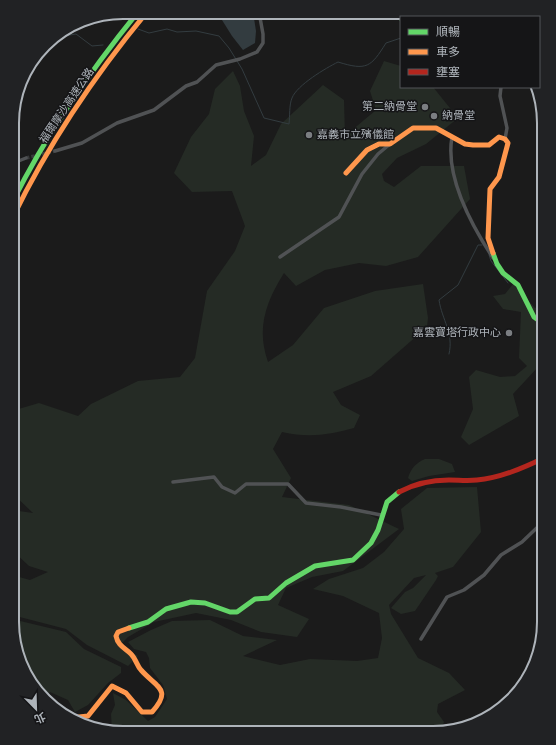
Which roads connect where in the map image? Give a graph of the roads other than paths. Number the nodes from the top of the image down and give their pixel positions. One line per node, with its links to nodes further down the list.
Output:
1 (132, 19): 12 (main road, 福爾摩沙高速公路)
2 (142, 19): 13 (main road, 福爾摩沙高速公路)
3 (260, 19): 8 (street)
4 (501, 88): 6 (street)
5 (452, 137): 6 (main road); 7 (main road); 15 (street)
6 (505, 139): 15 (main road)
7 (390, 144): 11 (main road); 14 (street)
8 (55, 150)
9 (26, 158): 10 (street)
10 (19, 161)
11 (346, 173)
12 (19, 190)
13 (19, 206)
14 (280, 257)
15 (497, 264): 16 (main road)
16 (537, 319)
17 (537, 461): 19 (main road)
18 (174, 482): 19 (street)
19 (381, 515): 22 (main road)
20 (537, 528): 21 (street)
21 (421, 639)
22 (81, 717)

